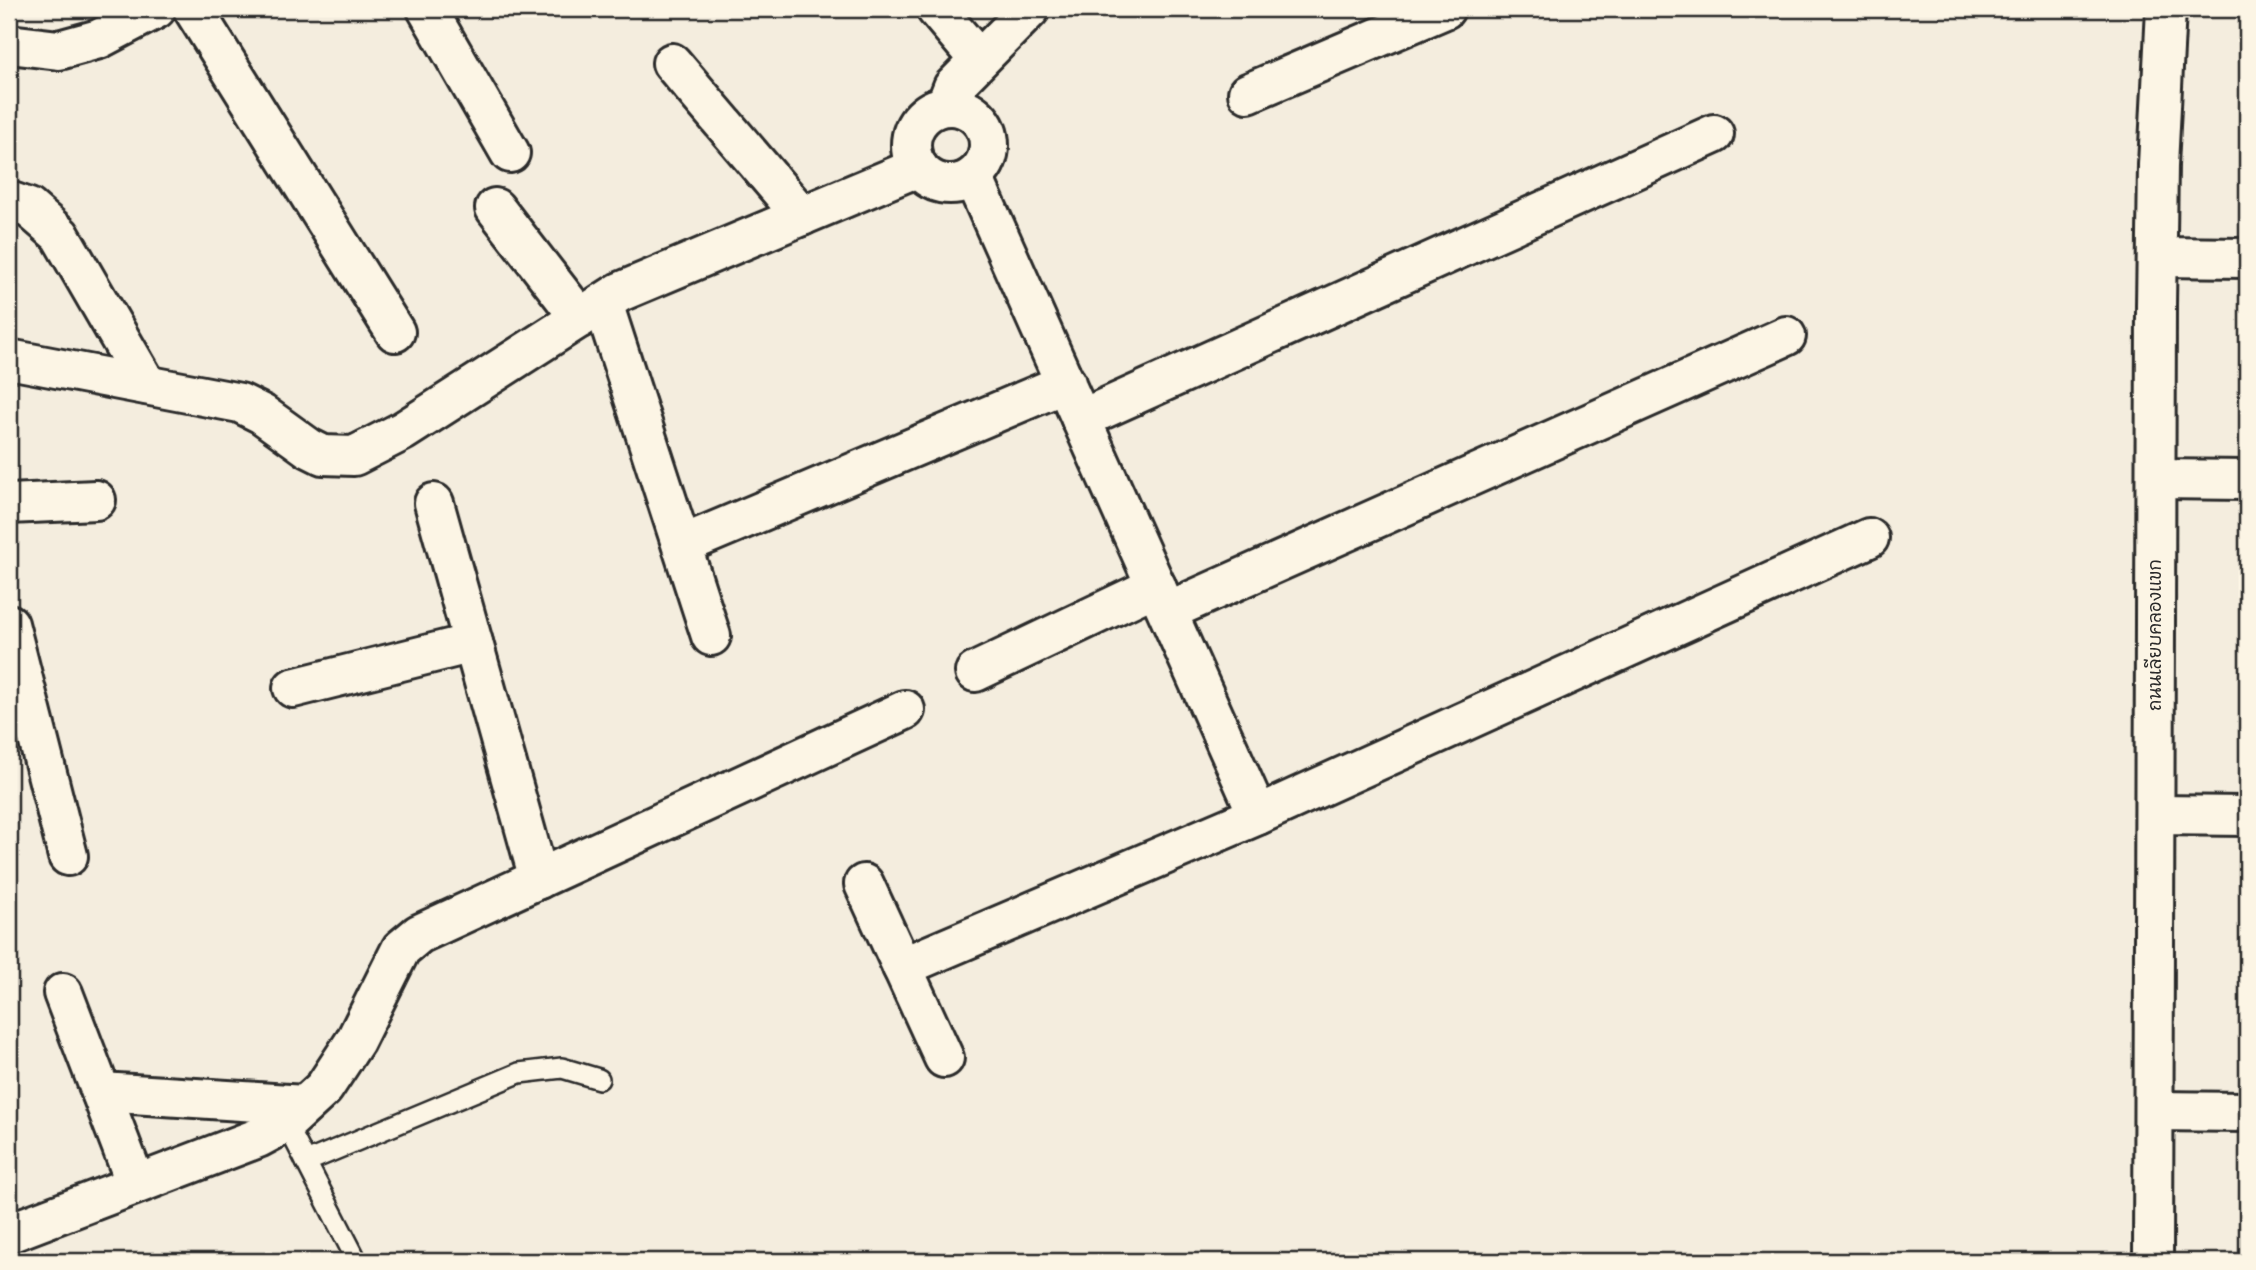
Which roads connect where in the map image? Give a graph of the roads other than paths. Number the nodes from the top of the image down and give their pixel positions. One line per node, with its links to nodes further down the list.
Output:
1 (156, 9): 8 (street)
2 (193, 9): 23 (street)
3 (427, 9): 14 (street)
4 (936, 9): 9 (street)
5 (1030, 9): 9 (street)
6 (1445, 9): 11 (street)
7 (2166, 9): 20 (street, ถนนเลียบคลองแขก)
8 (9, 44)
9 (979, 60): 12 (street)
10 (672, 63): 19 (street)
11 (1248, 93)
12 (946, 106): 15 (street); 16 (street)
13 (1714, 134): 28 (street)
14 (510, 153)
15 (918, 167): 16 (street); 19 (street)
16 (973, 177): 26 (street)
17 (9, 201): 27 (street)
18 (495, 208): 22 (street)
19 (802, 216): 22 (street)
20 (2157, 257): 21 (street); 29 (street, ถนนเลียบคลองแขก)
21 (2247, 258)
22 (592, 310): 27 (street); 35 (street)
23 (395, 332)
24 (1786, 336): 36 (street)
25 (9, 359): 27 (street)
26 (1066, 383): 28 (street); 35 (street)
27 (147, 385)
28 (1081, 419): 36 (street)
29 (2157, 479): 30 (street); 44 (street, ถนนเลียบคลองแขก)
30 (2247, 480)
31 (96, 500): 33 (street)
32 (434, 503): 39 (street)
33 (9, 504)
34 (1869, 538): 43 (street)
35 (682, 545): 38 (street)
36 (1162, 598): 40 (street); 43 (street)
37 (9, 624): 46 (street)
38 (711, 636)
39 (473, 643): 41 (street); 47 (street)
40 (975, 672)
41 (293, 688)
42 (905, 710): 47 (street)
43 (1258, 815): 49 (street)
44 (2155, 815): 45 (street); 54 (street, ถนนเลียบคลองแขก)
45 (2247, 816)
46 (68, 856)
47 (539, 879): 56 (street)
48 (864, 884): 49 (street)
49 (902, 967): 51 (street)
50 (63, 993): 53 (street)
51 (944, 1058)
52 (599, 1080): 57 (lane)
53 (101, 1092): 56 (street); 58 (street)
54 (2154, 1111): 55 (street); 61 (street, ถนนเลียบคลองแขก)
55 (2247, 1112)
56 (296, 1114): 57 (lane); 58 (street)
57 (306, 1162): 60 (lane)
58 (136, 1184): 59 (street)
59 (9, 1233)
60 (357, 1261)
61 (2153, 1261)

